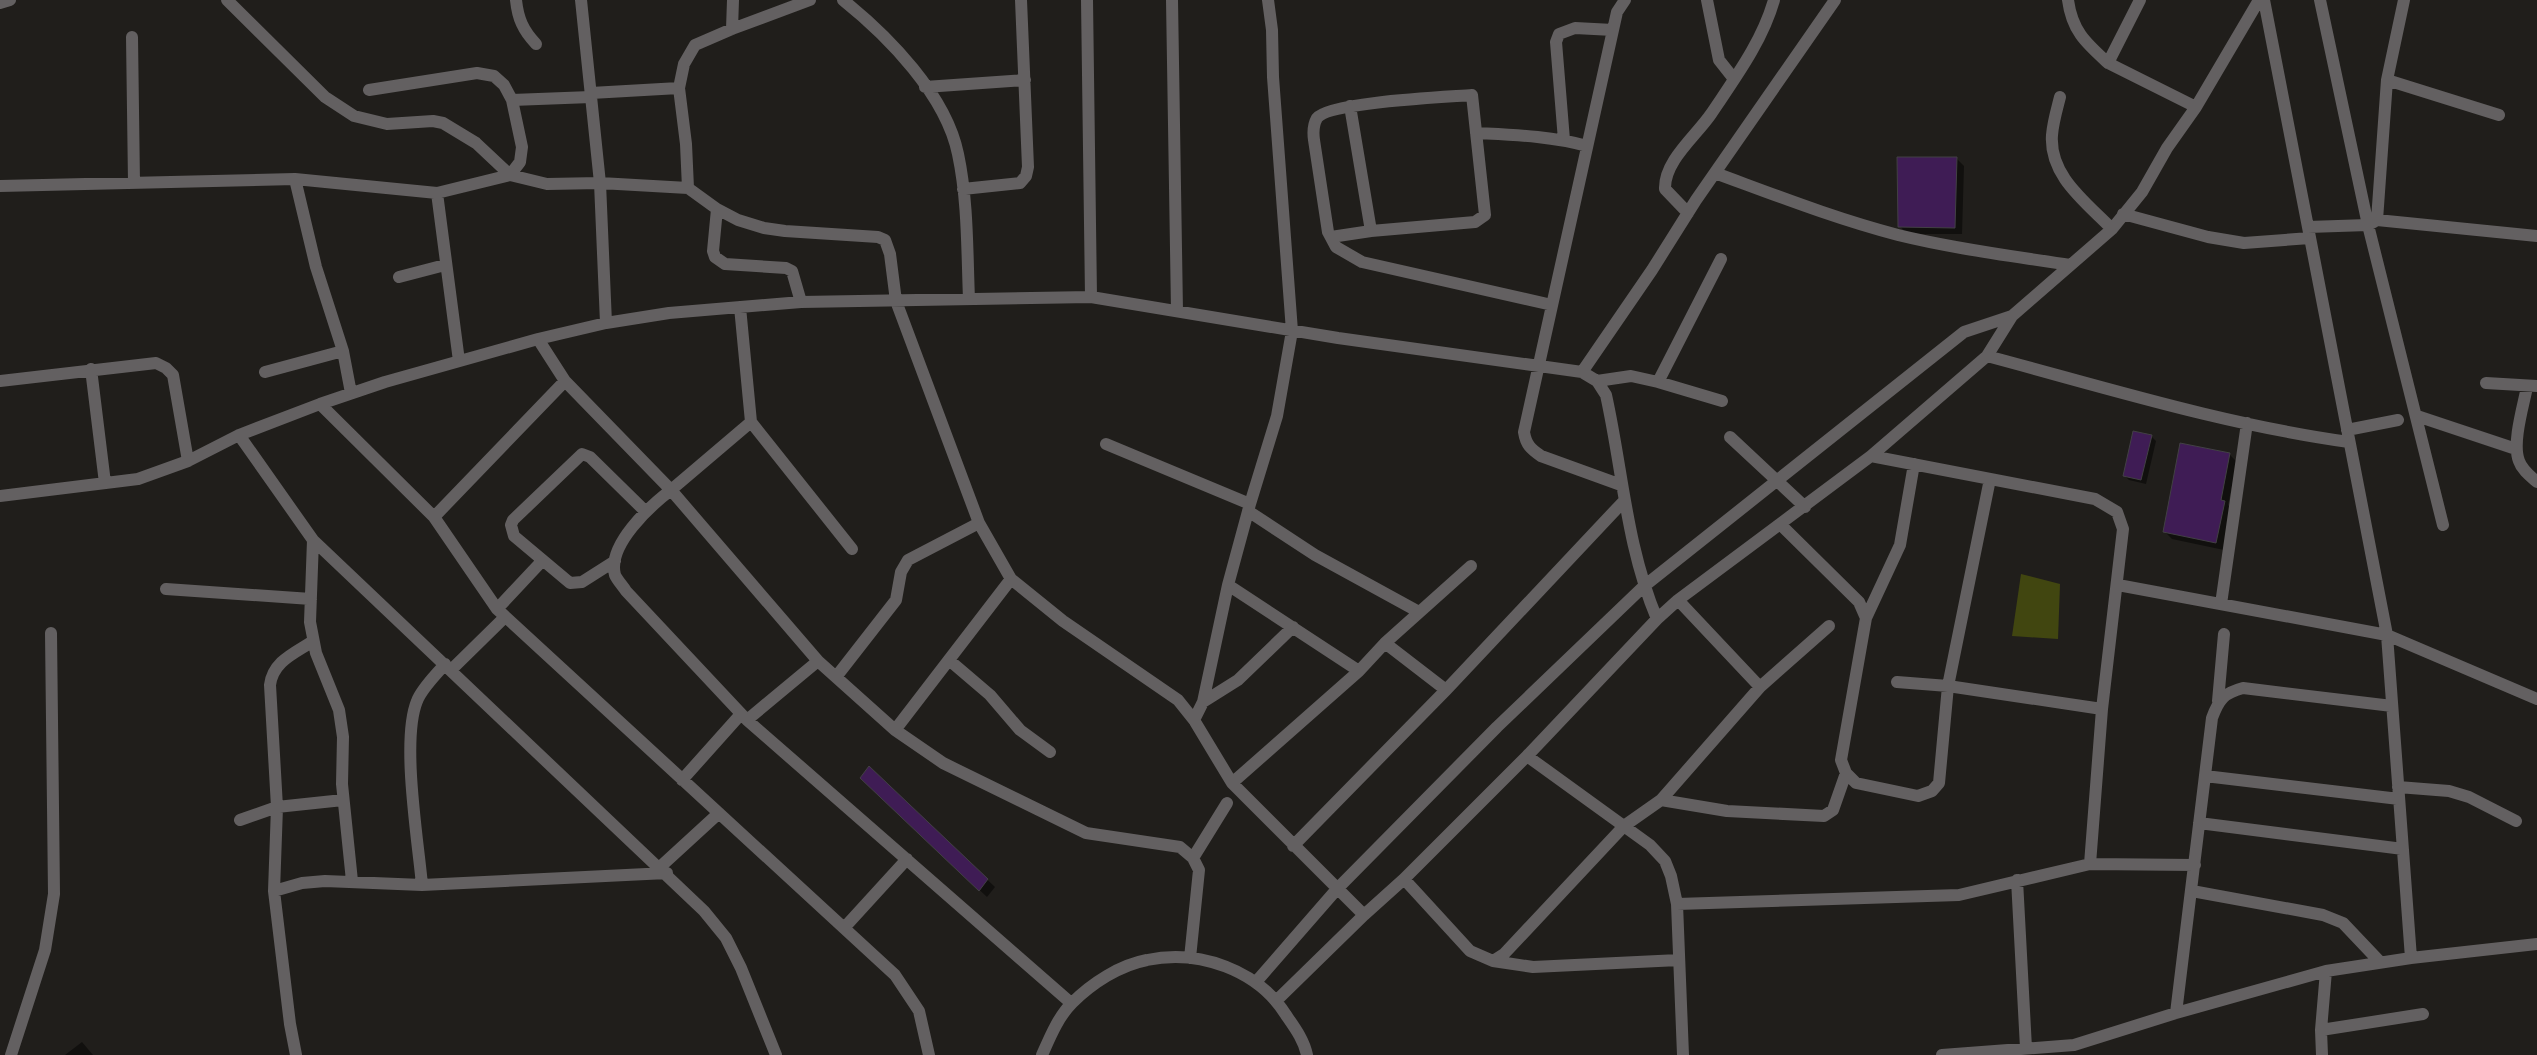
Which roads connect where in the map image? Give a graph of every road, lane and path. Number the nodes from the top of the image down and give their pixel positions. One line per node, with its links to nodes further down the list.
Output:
1 (10, 0): 22 (street)
2 (227, 0): 44 (street)
3 (516, 0): 26 (street)
4 (581, 0): 34 (street)
5 (733, 0): 23 (street)
6 (810, 0): 23 (street)
7 (843, 0): 31 (street)
8 (1021, 0): 29 (street)
9 (1087, 0): 65 (street)
10 (1172, 0): 71 (street)
11 (1268, 0): 74 (street)
12 (1625, 0): 24 (street)
13 (1707, 0): 28 (street)
14 (1774, 0): 28 (street)
15 (1835, 0): 43 (street)
16 (2068, 0): 27 (street)
17 (2140, 0): 27 (street)
18 (2259, 0): 38 (street)
19 (2264, 0): 58 (street)
20 (2320, 0): 55 (street)
21 (2404, 0): 30 (street)
22 (0, 2)
23 (732, 29): 32 (street)
24 (1613, 30): 41 (street); 42 (street)
25 (132, 37): 46 (street)
26 (536, 44)
27 (2108, 63): 38 (street)
28 (1734, 79): 53 (street)
29 (1025, 80): 31 (street); 50 (street)
30 (2387, 80): 39 (street); 55 (street)
31 (925, 87): 50 (street)
32 (679, 88): 34 (street); 49 (street)
33 (369, 90): 36 (street)
34 (591, 95): 36 (street); 47 (street)
35 (2060, 97): 56 (street)
36 (512, 100): 44 (street)
37 (1350, 106): 40 (street); 57 (street); 60 (street)
38 (2196, 106): 54 (street)
39 (2499, 114)
40 (1476, 133): 41 (street); 57 (street)
41 (1564, 140): 42 (street)
42 (1587, 146): 69 (street)
43 (1714, 173): 53 (street); 63 (street)
44 (510, 175): 47 (street); 51 (street)
45 (295, 179): 46 (street); 51 (street); 76 (street)
46 (134, 183): 48 (street)
47 (600, 183): 49 (street); 73 (street)
48 (0, 186)
49 (688, 188): 52 (street)
50 (962, 189): 66 (street)
51 (437, 193): 62 (street)
52 (717, 209): 67 (street); 68 (street)
53 (1688, 213): 82 (street)
54 (2123, 214): 56 (street); 58 (street)
55 (2373, 223): 58 (street); 59 (street); 92 (street)
56 (2112, 229): 63 (street)
57 (1371, 231): 60 (street)
58 (2309, 233): 97 (street)
59 (2537, 236)
60 (1331, 237): 69 (street)
61 (1721, 259): 86 (street)
62 (445, 265): 64 (street); 78 (street)
63 (2070, 265): 72 (street)
64 (399, 277)
65 (1091, 297): 66 (street); 71 (street)
66 (969, 299): 67 (street)
67 (896, 301): 68 (street); 116 (street)
68 (801, 302): 70 (street)
69 (1552, 305): 79 (street)
70 (740, 307): 73 (street); 94 (street)
71 (1177, 311): 74 (street)
72 (2012, 316): 77 (street); 105 (street)
73 (606, 323): 75 (street)
74 (1292, 331): 79 (street); 112 (street)
75 (538, 339): 78 (street); 83 (street)
76 (343, 351): 81 (street); 89 (street)
77 (1987, 356): 95 (street); 101 (street)
78 (459, 361): 89 (street)
79 (1538, 366): 82 (street); 108 (street)
80 (91, 369): 84 (street); 102 (street); 107 (street)
81 (265, 372)
82 (1582, 372): 85 (street)
83 (565, 380): 109 (street); 115 (street)
84 (0, 381)
85 (1597, 381): 86 (street); 108 (street)
86 (1658, 382): 90 (street)
87 (2486, 383): 88 (street)
88 (2532, 387): 100 (street)
89 (351, 393): 91 (street)
90 (1722, 401)
91 (320, 404): 96 (street); 115 (street)
92 (2417, 416): 100 (street); 118 (street)
93 (2398, 420): 97 (street)
94 (751, 422): 109 (street); 120 (street)
95 (2247, 423): 97 (street); 131 (street)
96 (239, 435): 102 (street); 119 (street)
97 (2348, 436): 140 (street)
98 (1730, 437): 105 (street)
99 (1106, 444): 112 (street)
100 (2516, 449): 106 (street)
101 (1871, 456): 103 (street); 113 (street)
102 (188, 461): 107 (street)
103 (1914, 464): 104 (street); 134 (street)
104 (1990, 479): 126 (street); 149 (street)
105 (1777, 480): 113 (street); 127 (street)
106 (2537, 482)
107 (105, 483): 110 (street)
108 (1621, 485): 111 (street)
109 (670, 490): 114 (street); 144 (street)
110 (0, 496)
111 (1623, 502): 127 (street); 151 (street)
112 (1249, 507): 125 (street); 132 (street)
113 (1805, 507): 117 (street)
114 (645, 511): 121 (street); 122 (street)
115 (434, 517): 133 (street)
116 (979, 523): 124 (street); 147 (street)
117 (1782, 525): 130 (street); 134 (street)
118 (2443, 525)
119 (314, 540): 129 (street); 145 (street)
120 (852, 549)
121 (542, 561): 122 (street); 133 (street)
122 (615, 561): 157 (street)
123 (1471, 566): 132 (street)
124 (1011, 578): 143 (street); 158 (street)
125 (1228, 585): 137 (street); 154 (street)
126 (2118, 585): 131 (street); 156 (street)
127 (1643, 587): 135 (street); 187 (street)
128 (166, 588): 129 (street)
129 (311, 599): 141 (street)
130 (1678, 600): 135 (street); 150 (street)
131 (2221, 604): 140 (street)
132 (1419, 612): 142 (street)
133 (501, 613): 145 (street); 164 (street)
134 (1866, 618): 162 (street)
135 (1657, 619): 161 (street)
136 (1829, 626): 150 (street)
137 (1293, 627): 146 (street); 154 (street)
138 (51, 633): 207 (street)
139 (2224, 634): 153 (street)
140 (2387, 635): 152 (street); 155 (street)
141 (313, 641): 167 (street); 170 (street)
142 (1385, 643): 146 (street); 151 (street)
143 (949, 660): 159 (street); 160 (street)
144 (818, 661): 147 (street); 157 (street)
145 (448, 667): 182 (street); 186 (street)
146 (1359, 670): 165 (street)
147 (836, 677): 159 (street)
148 (1896, 682): 149 (street)
149 (1948, 686): 156 (street); 162 (street)
150 (1760, 687): 168 (street)
151 (1446, 690): 176 (street)
152 (2537, 699)
153 (2218, 701): 155 (street); 163 (street)
154 (1203, 702): 158 (street)
155 (2392, 706): 166 (street)
156 (2102, 709): 180 (street)
157 (744, 717): 164 (street); 179 (street)
158 (1194, 720): 165 (street)
159 (896, 730): 178 (street)
160 (1050, 752)
161 (1527, 756): 175 (street); 183 (street)
162 (1846, 773): 168 (street)
163 (2205, 776): 166 (street); 174 (street)
164 (682, 780): 171 (street)
165 (1232, 783): 176 (street)
166 (2399, 793): 173 (street); 177 (street)
167 (343, 800): 170 (street); 185 (street)
168 (1661, 800): 175 (street)
169 (1227, 803): 178 (street)
170 (277, 807): 172 (street); 188 (street)
171 (719, 813): 182 (street); 192 (street)
172 (240, 820)
173 (2516, 821)
174 (2199, 823): 177 (street); 181 (street)
175 (1624, 826): 190 (street); 197 (street)
176 (1293, 846): 187 (street)
177 (2403, 849): 195 (street)
178 (1194, 858): 194 (street)
179 (907, 859): 192 (street); 202 (street)
180 (2090, 864): 181 (street); 184 (street)
181 (2195, 865): 189 (street)
182 (663, 871): 186 (street); 209 (street)
183 (1404, 879): 191 (street); 197 (street)
184 (2017, 880): 190 (street); 206 (street)
185 (352, 881): 186 (street); 188 (street)
186 (422, 884)
187 (1337, 889): 191 (street); 200 (street)
188 (274, 891): 208 (street)
189 (2192, 891): 198 (street); 203 (street)
190 (1677, 904): 196 (street)
191 (1364, 914): 201 (street)
192 (844, 928): 210 (street)
193 (2537, 944): 195 (street)
194 (1190, 958): 200 (street); 202 (street)
195 (2411, 958): 198 (street)
196 (1679, 960): 197 (street); 213 (street)
197 (1493, 961)
198 (2380, 962): 199 (street)
199 (2326, 971): 203 (street); 205 (street)
200 (1256, 982): 201 (street)
201 (1277, 1000): 212 (street)
202 (1072, 1003): 211 (street)
203 (2176, 1013): 206 (street)
204 (2423, 1014): 205 (street)
205 (2322, 1030): 215 (street)
206 (2026, 1048): 214 (street)
207 (11, 1055)
208 (296, 1055)
209 (776, 1055)
210 (929, 1055)
211 (1042, 1055)
212 (1307, 1055)
213 (1683, 1055)
214 (1942, 1055)
215 (2322, 1055)

